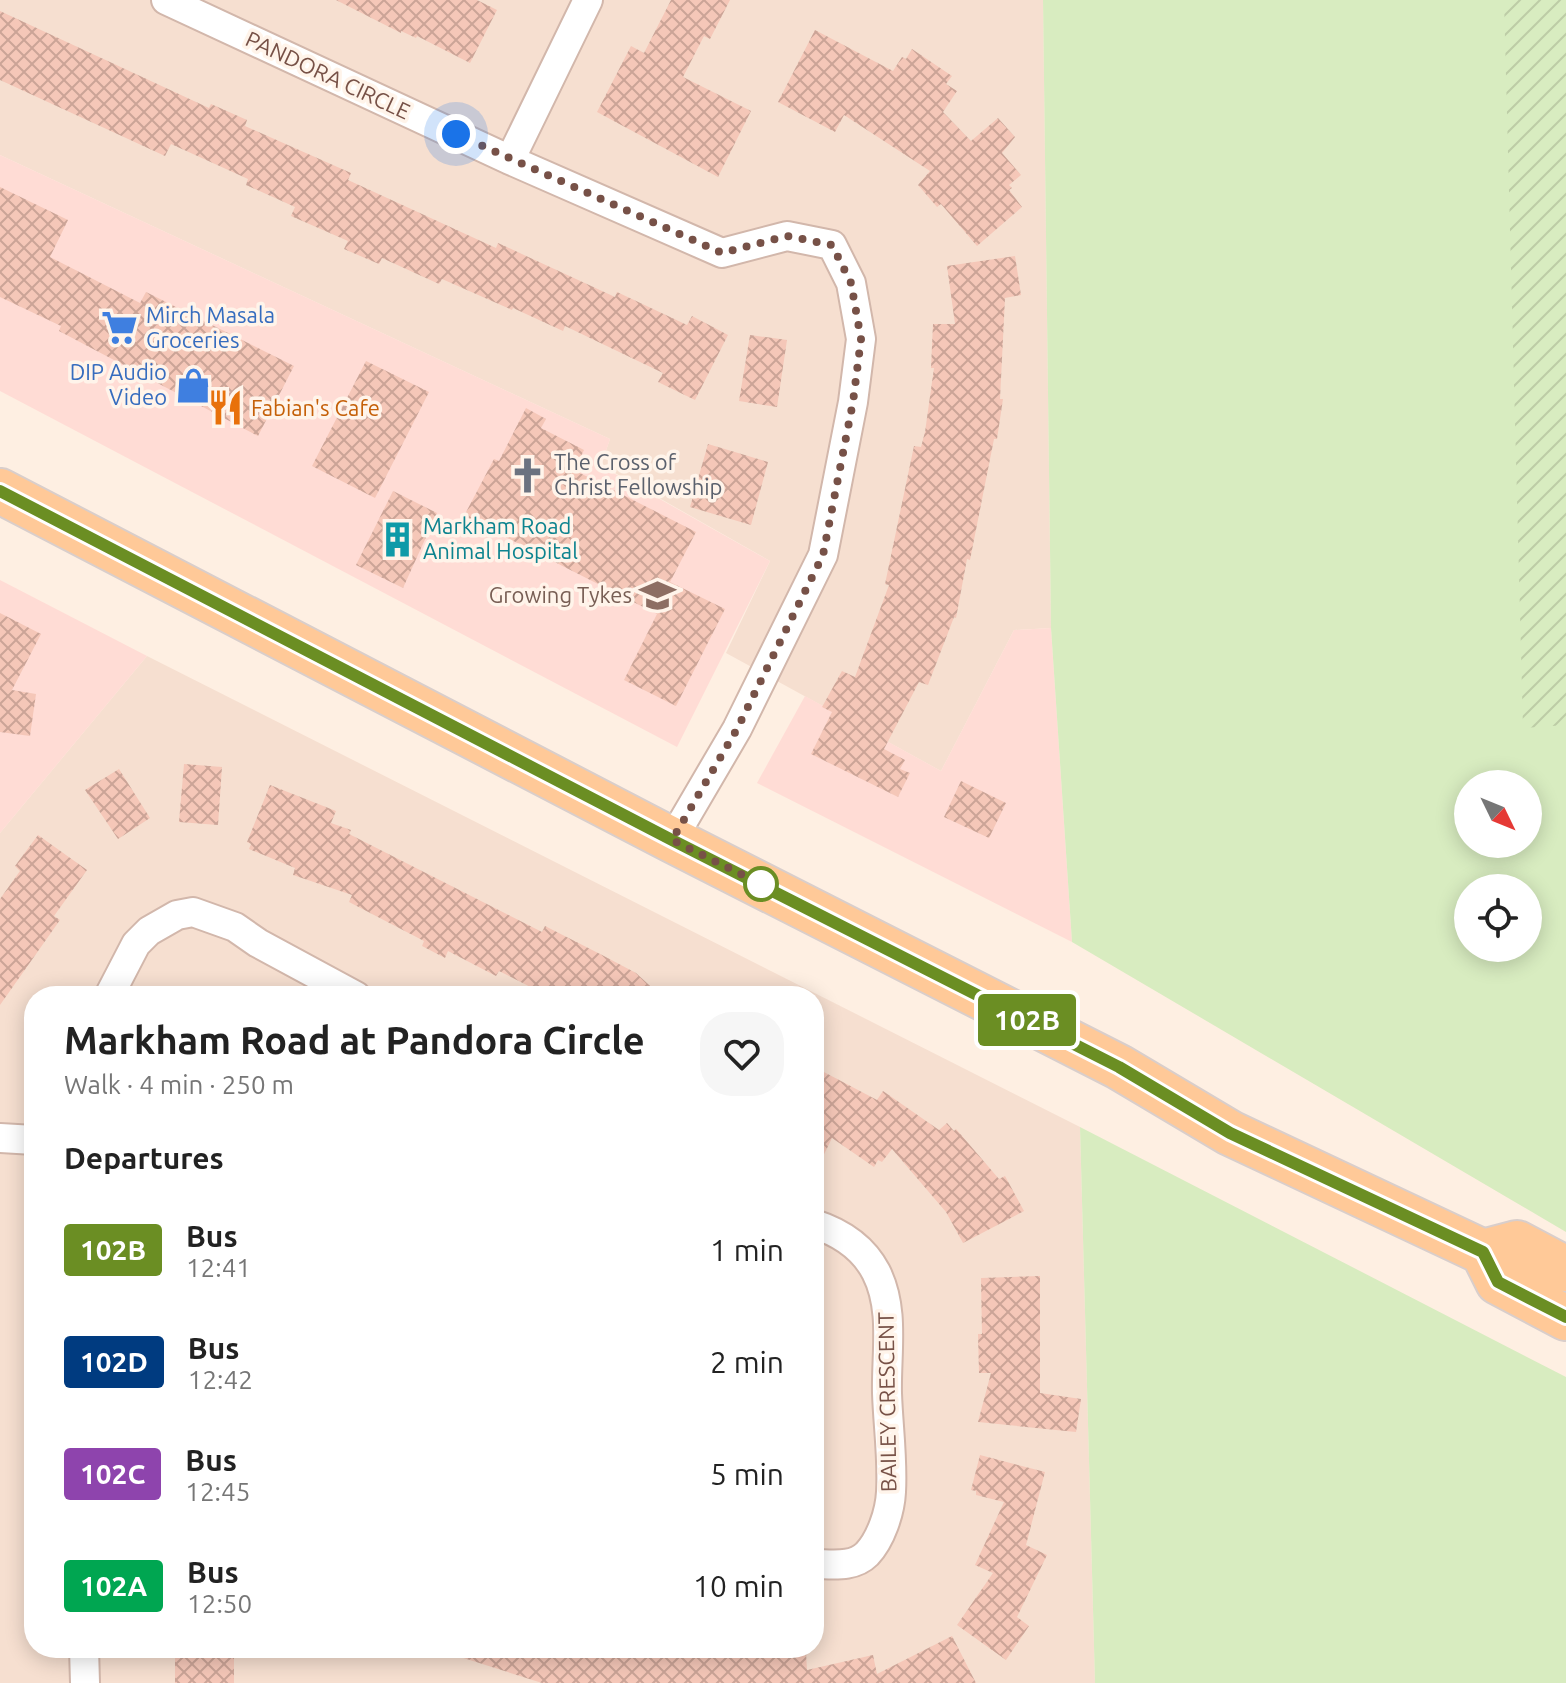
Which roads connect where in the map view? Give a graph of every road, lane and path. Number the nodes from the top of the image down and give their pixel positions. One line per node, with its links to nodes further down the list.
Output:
1 (166, 0): 3 (street, PANDORA CIRCLE)
2 (588, 0): 3 (street)
3 (510, 160): 5 (street, PANDORA CIRCLE)
4 (0, 491): 5 (main road)
5 (672, 840): 11 (main road)
6 (114, 986): 7 (street)
7 (338, 986)
8 (0, 1138): 9 (street)
9 (24, 1139)
10 (824, 1227): 14 (street, BAILEY CRESCENT)
11 (1483, 1252): 12 (main road); 13 (main road)
12 (1566, 1269)
13 (1566, 1318)
14 (824, 1564)
15 (84, 1658): 16 (street)
16 (85, 1683)

